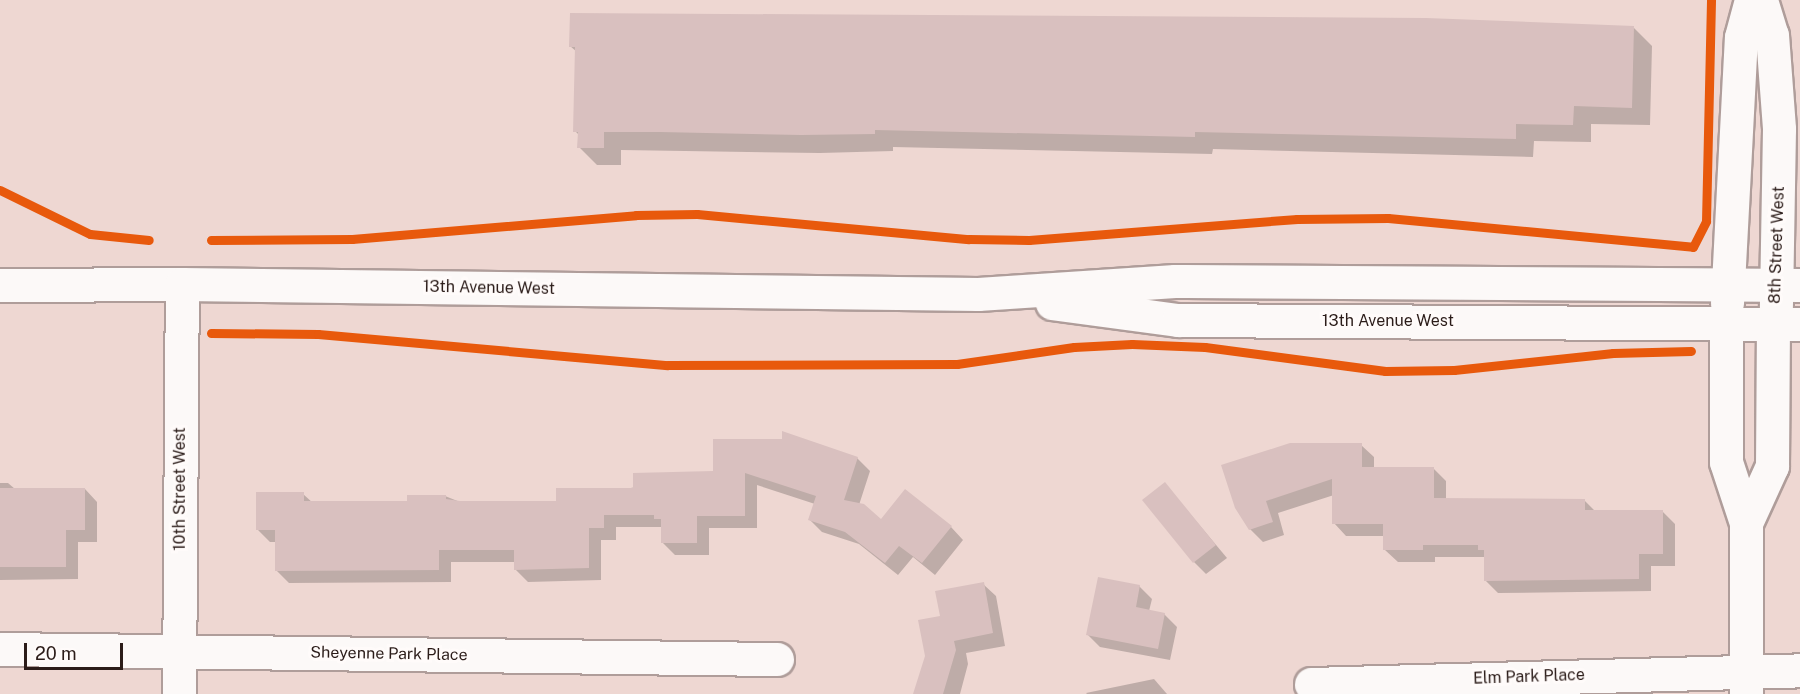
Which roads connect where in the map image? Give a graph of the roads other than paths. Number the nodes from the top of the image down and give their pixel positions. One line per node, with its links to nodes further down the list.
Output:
1 (1751, 0): 3 (street, 8th Street West)
2 (1761, 0): 5 (street, 8th Street West)
3 (1728, 283): 5 (street, 13th Avenue West); 7 (street, 13th Avenue West); 8 (street, 8th Street West)
4 (182, 284): 6 (street, 13th Avenue West); 7 (street, 13th Avenue West); 12 (street, 10th Street West)
5 (1790, 284): 9 (street, 8th Street West)
6 (0, 285)
7 (978, 294): 8 (street, 13th Avenue West)
8 (1726, 323): 9 (street, 13th Avenue West); 10 (street, 8th Street West)
9 (1787, 323): 10 (street, 8th Street West)
10 (1746, 523): 15 (street, 8th Street West)
11 (0, 649): 12 (street, Sheyenne Park Place)
12 (179, 651): 13 (street, Sheyenne Park Place); 17 (street, 10th Street West)
13 (777, 659)
14 (1800, 670): 15 (street, Elm Park Place)
15 (1747, 682): 16 (street, Elm Park Place)
16 (1311, 684)
17 (179, 694)

